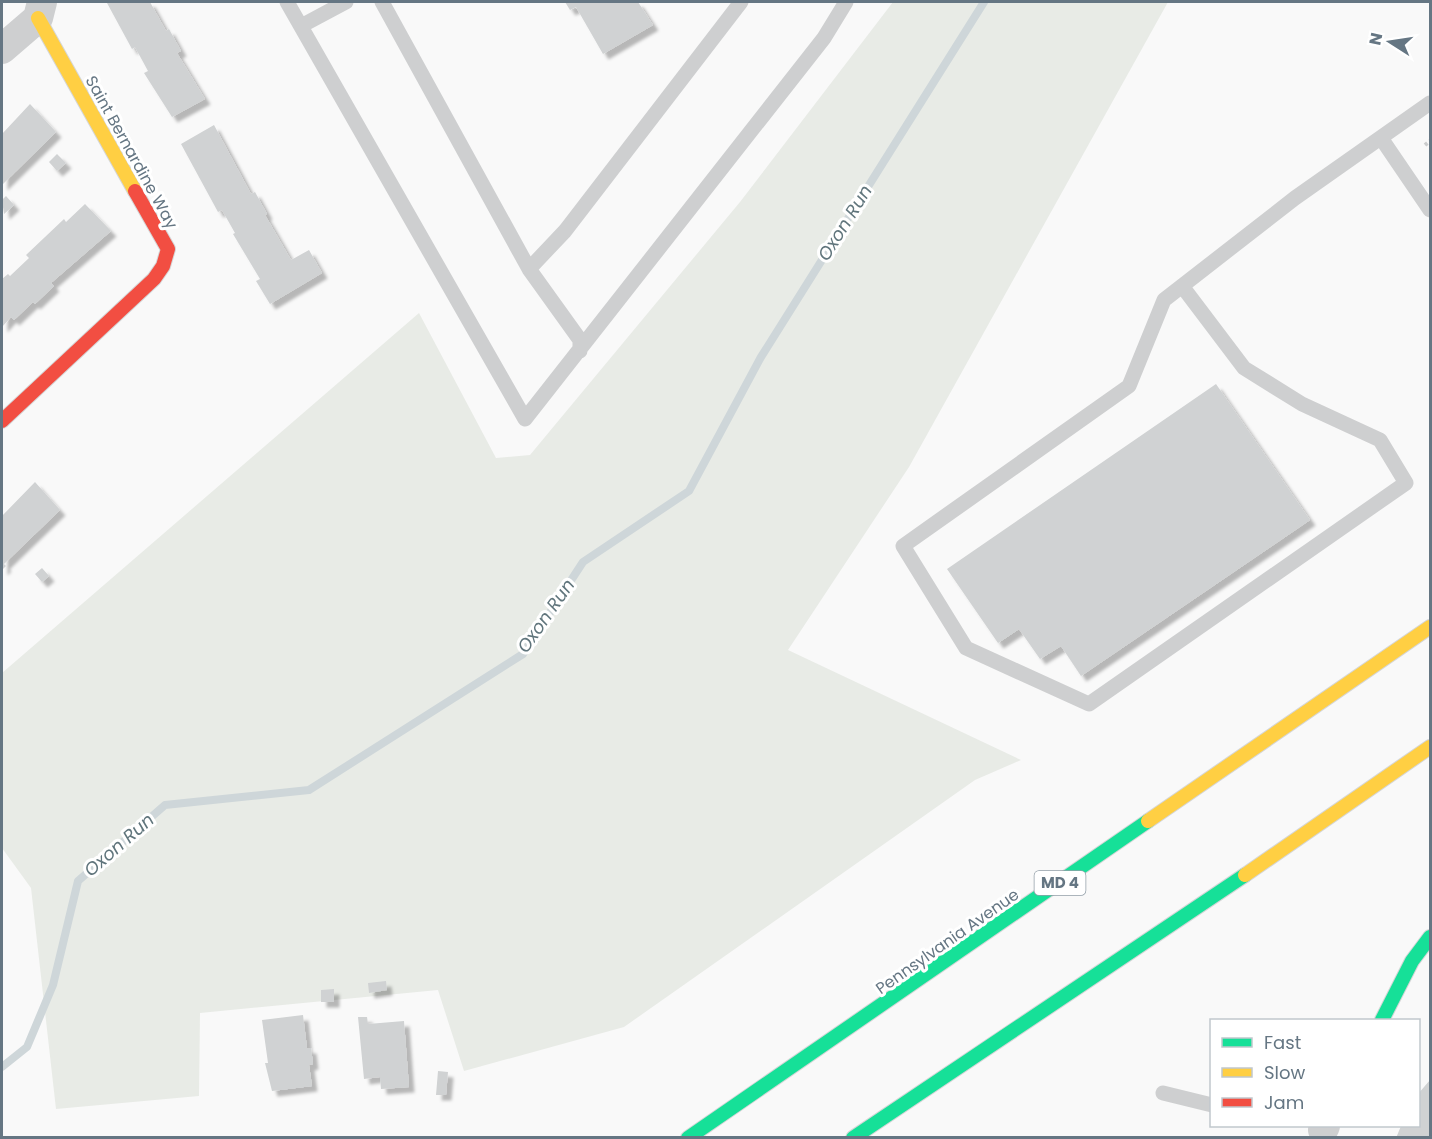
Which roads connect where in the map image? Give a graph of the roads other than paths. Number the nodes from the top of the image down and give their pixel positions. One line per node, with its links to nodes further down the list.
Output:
1 (287, 2): 7 (lane)
2 (346, 2): 7 (lane)
3 (382, 2): 12 (lane)
4 (741, 2): 12 (lane)
5 (846, 2): 14 (lane)
6 (40, 10): 8 (street); 15 (main road, Saint Bernardine Way)
7 (301, 26): 14 (lane)
8 (2, 49)
9 (1431, 103): 10 (lane)
10 (1381, 138): 11 (lane); 13 (lane)
11 (1429, 206)
12 (530, 269): 14 (lane)
13 (1182, 286): 13 (lane)
14 (580, 351)
15 (2, 421)
16 (1431, 627): 22 (main road, Pennsylvania Avenue / MD 4)
17 (1431, 747): 23 (main road)
18 (1431, 937): 19 (main road)
19 (1383, 1019)
20 (1163, 1093): 21 (lane)
21 (1210, 1104)
22 (688, 1137)
23 (853, 1137)

